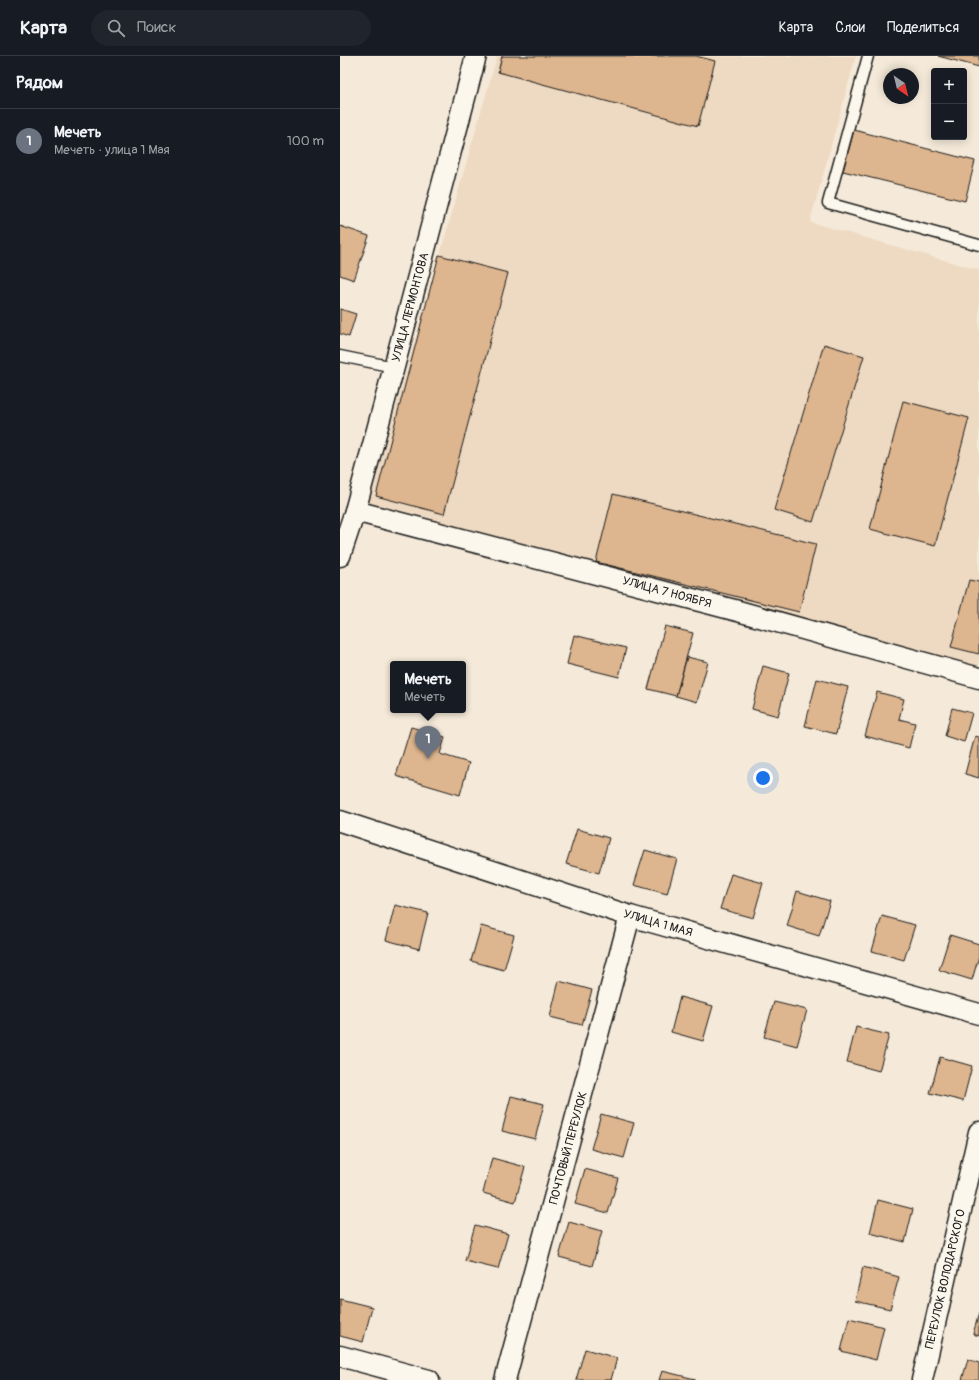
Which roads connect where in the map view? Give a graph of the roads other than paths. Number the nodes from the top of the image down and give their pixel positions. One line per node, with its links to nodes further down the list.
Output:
1 (476, 56): 5 (street, УЛИЦА ЛЕРМОНТОВА)
2 (868, 56): 3 (lane)
3 (979, 245)
4 (340, 356): 5 (lane)
5 (394, 367): 6 (street, УЛИЦА ЛЕРМОНТОВА)
6 (355, 510): 7 (street, УЛИЦА ЛЕРМОНТОВА); 8 (street, УЛИЦА 7 НОЯБРЯ)
7 (340, 556)
8 (979, 678)
9 (340, 821): 10 (street, УЛИЦА 1 МАЯ)
10 (630, 916): 11 (street, УЛИЦА 1 МАЯ); 15 (street, ПОЧТОВЫЙ ПЕРЕУЛОК)
11 (979, 1014)
12 (979, 1132): 16 (street, ПЕРЕУЛОК ВОЛОДАРСКОГО)
13 (340, 1356): 14 (street)
14 (429, 1380)
15 (505, 1380)
16 (922, 1380)

